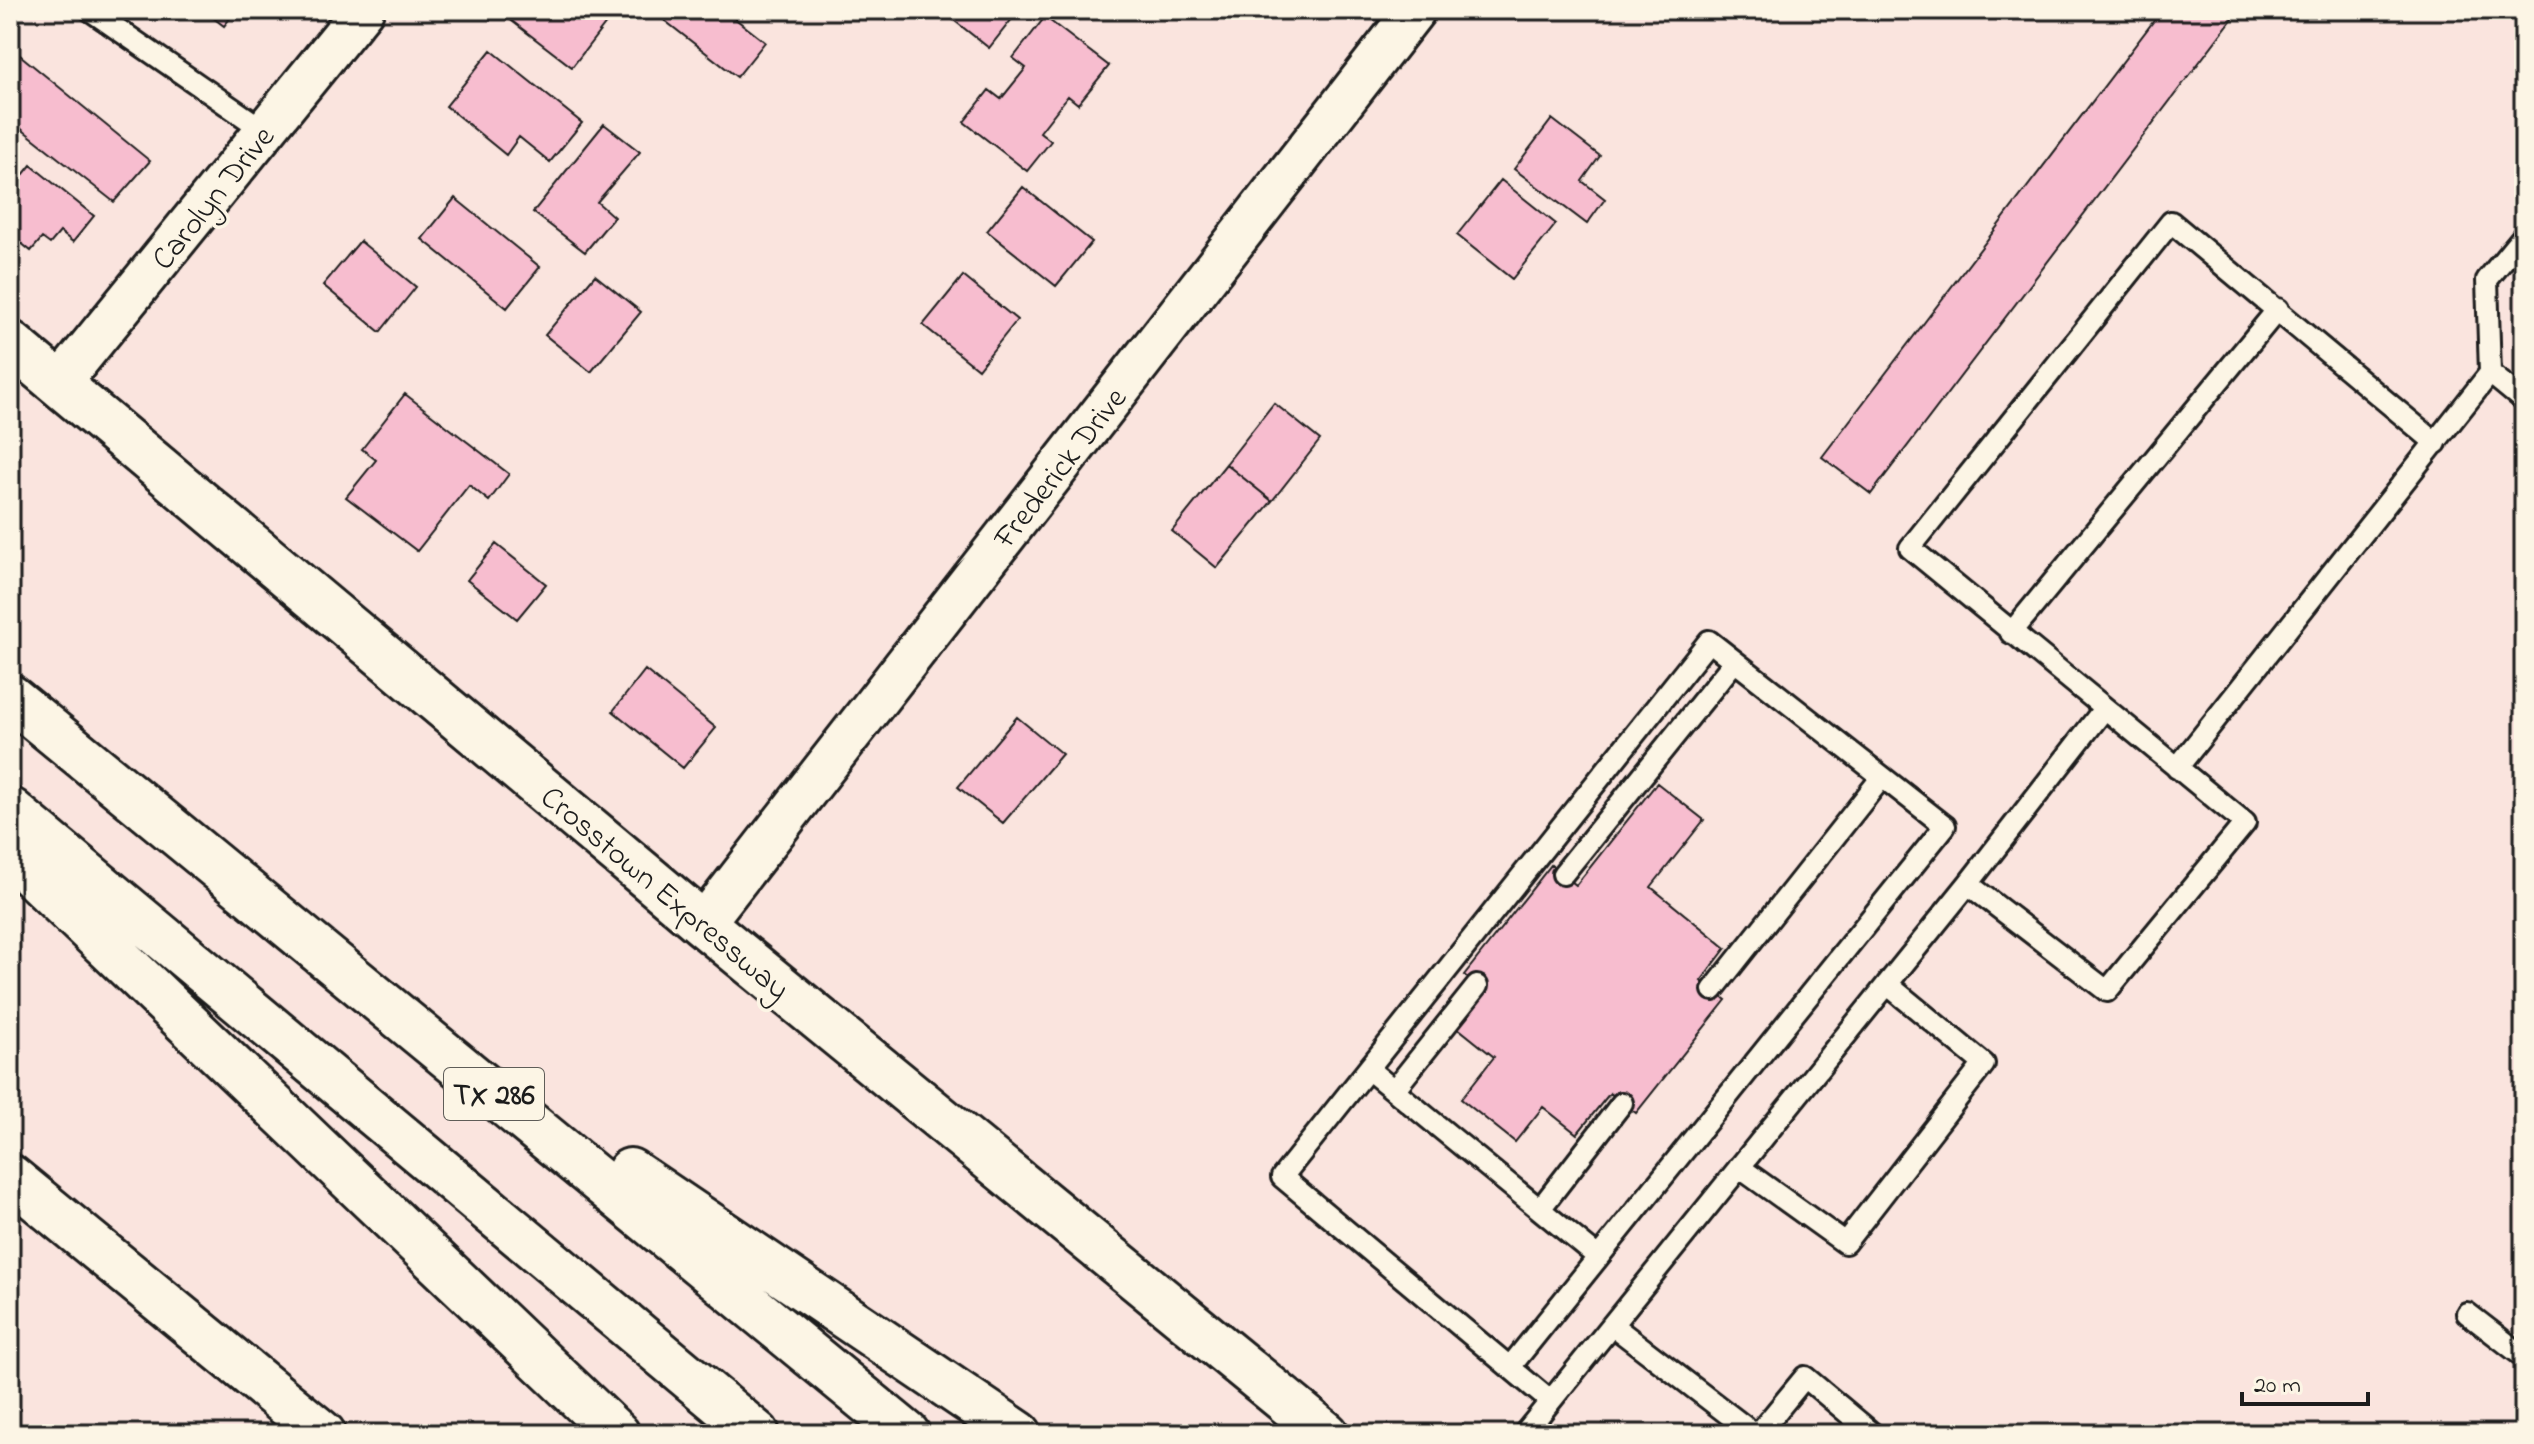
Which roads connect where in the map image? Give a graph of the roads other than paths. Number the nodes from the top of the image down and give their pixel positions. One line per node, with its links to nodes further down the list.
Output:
1 (90, 10): 4 (lane)
2 (363, 10): 4 (street, Carolyn Drive)
3 (1415, 10): 23 (street, Frederick Drive)
4 (265, 131): 9 (street, Carolyn Drive)
5 (2524, 235): 8 (lane)
6 (2278, 309): 11 (lane); 12 (lane); 12 (lane)
7 (10, 343): 9 (main road, Crosstown Expressway)
8 (2490, 373): 10 (lane); 11 (lane)
9 (60, 383): 23 (main road, Crosstown Expressway)
10 (2524, 401)
11 (2436, 443): 17 (lane)
12 (2011, 633): 15 (lane)
13 (1734, 662): 18 (lane); 21 (lane); 27 (lane)
14 (10, 697): 16 (main road, TX 286)
15 (2104, 709): 17 (lane); 22 (lane)
16 (80, 755): 42 (main road, TX 286); 43 (main road)
17 (2177, 768): 22 (lane)
18 (1882, 777): 26 (lane); 33 (lane)
19 (10, 810): 41 (main road, TX 286)
20 (10, 854): 40 (main road)
21 (1563, 874)
22 (1968, 884): 24 (lane)
23 (703, 924): 44 (main road, Crosstown Expressway)
24 (1887, 984): 30 (lane); 30 (lane)
25 (1477, 986): 28 (lane)
26 (1713, 990)
27 (1368, 1069): 28 (lane); 37 (lane)
28 (1394, 1090): 32 (lane)
29 (1622, 1103): 32 (lane)
30 (1739, 1167): 35 (lane)
31 (10, 1177): 39 (main road)
32 (1540, 1209): 33 (lane)
33 (1598, 1257): 37 (lane)
34 (2467, 1313): 36 (lane)
35 (1612, 1325): 38 (lane); 46 (lane)
36 (2524, 1357)
37 (1510, 1367): 38 (lane)
38 (1550, 1401): 45 (lane)
39 (305, 1429)
40 (617, 1434)
41 (757, 1434)
42 (907, 1434)
43 (1019, 1434)
44 (1326, 1434)
45 (1524, 1434)
46 (1756, 1434): 47 (lane)
47 (1873, 1434)

